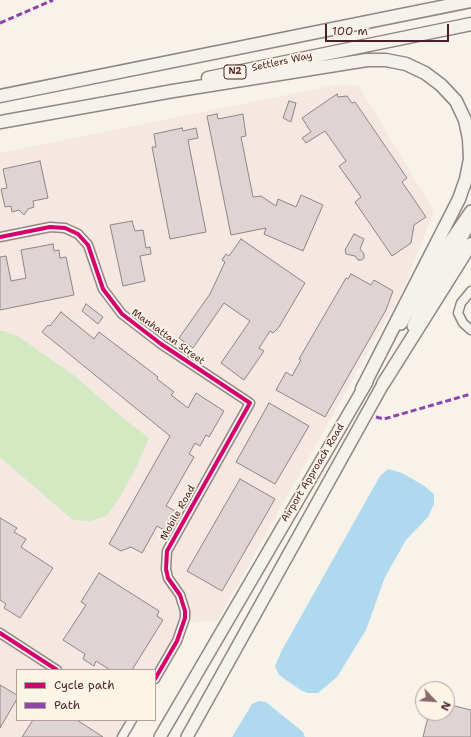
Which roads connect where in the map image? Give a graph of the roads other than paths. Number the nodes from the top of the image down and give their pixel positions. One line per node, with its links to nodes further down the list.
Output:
1 (471, 1): 3 (highway, N2)
2 (471, 24): 4 (highway, Settlers Way / N2)
3 (0, 96)
4 (0, 122): 12 (highway)
5 (471, 211): 12 (main road, Airport Approach Road)
6 (471, 222): 11 (main road, Airport Approach Road)
7 (0, 237): 13 (street, Manhattan Street)
8 (471, 244): 11 (highway)
9 (471, 291): 10 (street)
10 (471, 330)
11 (383, 384): 20 (main road, Airport Approach Road)
12 (362, 389): 19 (main road, Airport Approach Road)
13 (250, 403): 16 (street, Mobile Road)
14 (0, 633): 15 (street)
15 (55, 669)
16 (156, 677)
17 (131, 721): 18 (street)
18 (122, 737)
19 (160, 737)
20 (186, 737)

